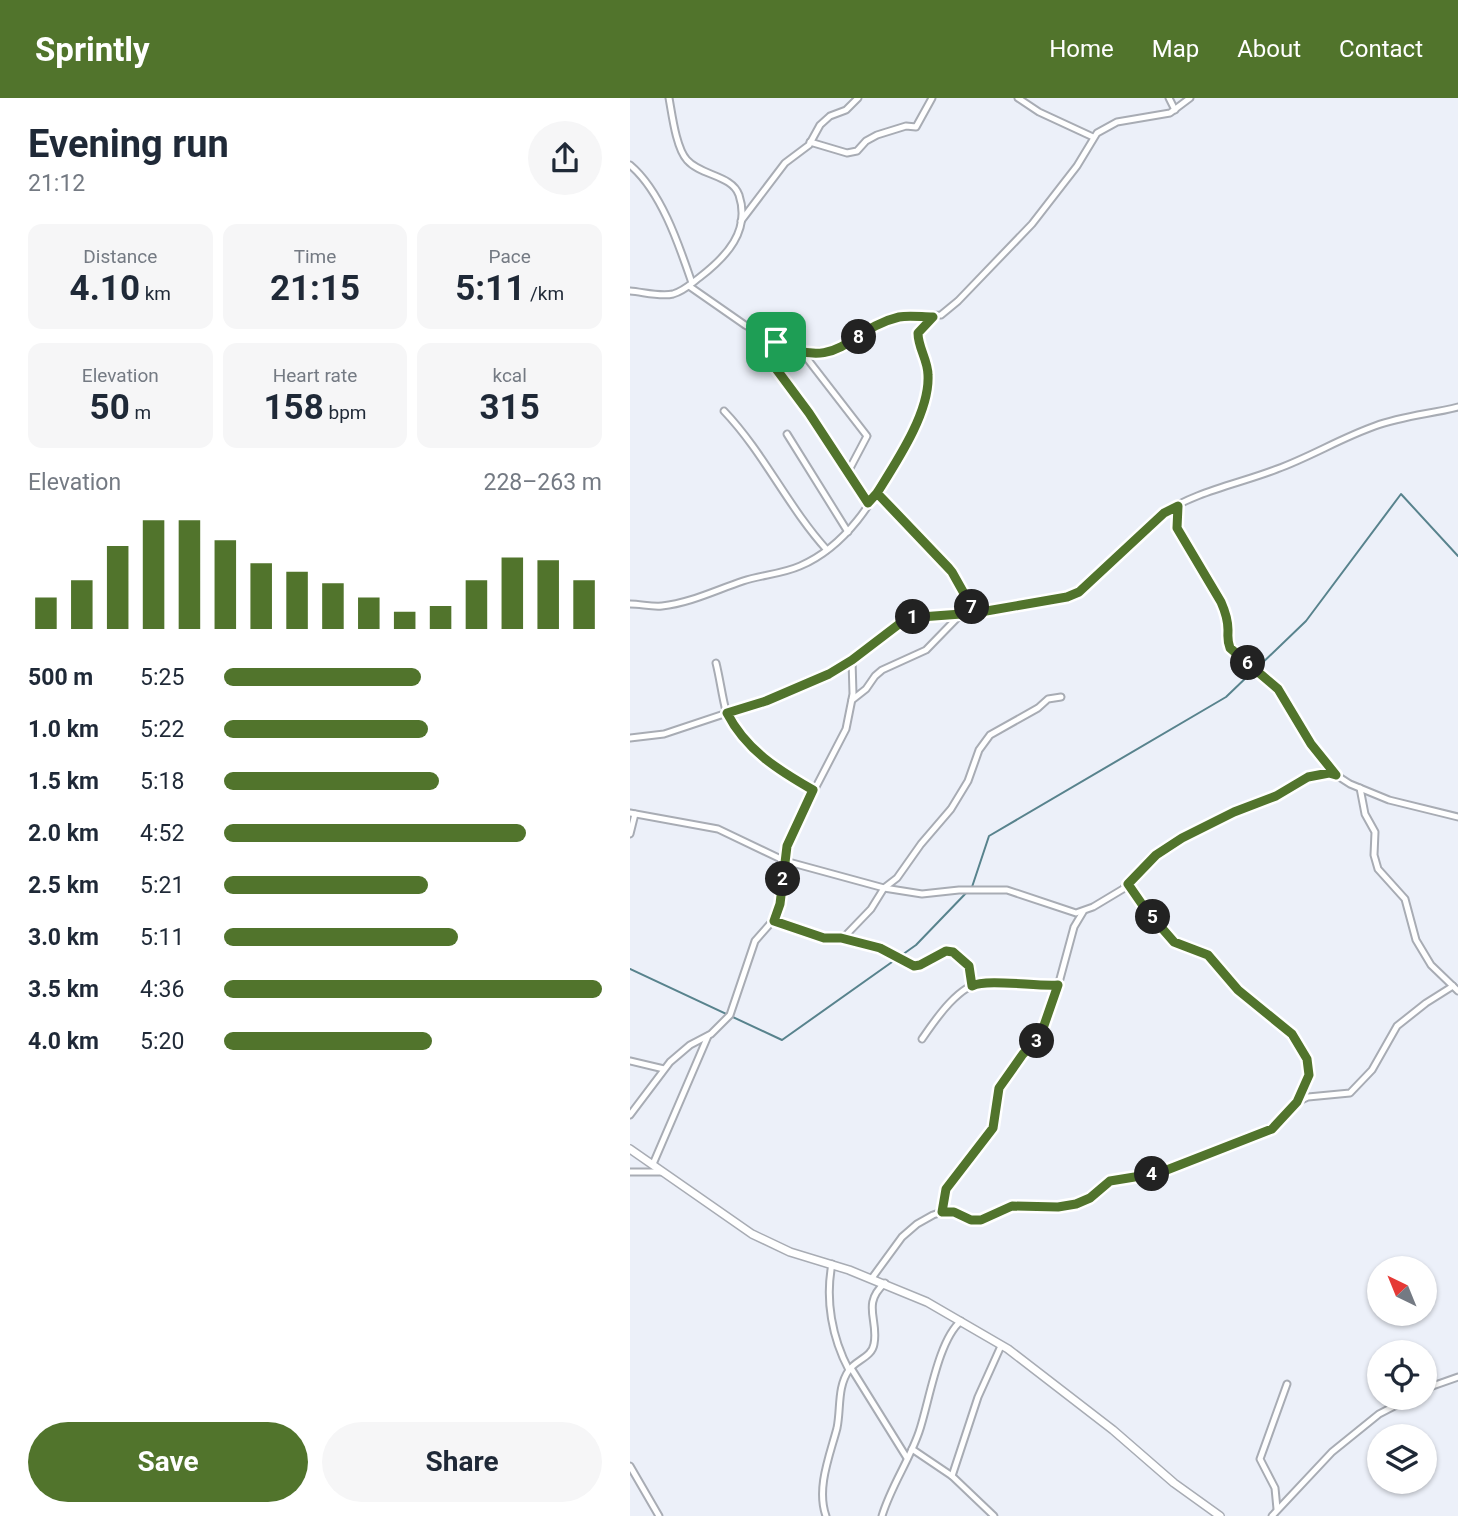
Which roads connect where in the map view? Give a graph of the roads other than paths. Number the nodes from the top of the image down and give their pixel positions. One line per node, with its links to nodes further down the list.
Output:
1 (669, 98): 11 (street)
2 (858, 98): 9 (street)
3 (932, 98): 9 (street)
4 (1017, 98): 8 (street)
5 (1169, 98): 7 (street)
6 (1191, 98): 7 (street)
7 (1175, 110): 8 (street)
8 (1093, 137): 14 (street)
9 (810, 142): 11 (street)
10 (630, 165): 12 (street)
11 (741, 222): 12 (street)
12 (691, 284): 13 (street); 15 (street)
13 (630, 291)
14 (933, 317): 16 (street); 21 (street)
15 (776, 342): 16 (street); 20 (street)
16 (802, 352): 20 (street)
17 (1458, 407): 23 (street)
18 (724, 411): 25 (street)
19 (787, 434): 24 (street)
20 (848, 472): 22 (street)
21 (877, 493): 22 (street); 27 (street)
22 (868, 503): 24 (street)
23 (1178, 506): 27 (street); 35 (street)
24 (848, 532): 25 (street)
25 (827, 550): 26 (street)
26 (630, 604)
27 (975, 613): 28 (street)
28 (960, 615): 29 (street); 32 (street)
29 (852, 660): 32 (street); 33 (street)
30 (716, 663): 33 (street)
31 (1060, 696): 43 (street)
32 (852, 701): 37 (street)
33 (727, 713): 34 (street); 37 (street)
34 (630, 738)
35 (1336, 775): 36 (street); 42 (street)
36 (1360, 788): 39 (street); 49 (street)
37 (813, 790): 41 (street)
38 (633, 814): 40 (street); 41 (street)
39 (1458, 817)
40 (630, 834)
41 (785, 861): 43 (street); 45 (street)
42 (1128, 884): 44 (street); 54 (street)
43 (884, 888): 44 (street); 46 (street)
44 (1083, 912): 47 (street)
45 (774, 921): 46 (street); 50 (street)
46 (841, 938): 48 (street)
47 (1058, 985): 48 (street); 60 (street)
48 (972, 986): 51 (street)
49 (1456, 989): 54 (street)
50 (708, 1036): 53 (street); 57 (street)
51 (922, 1039)
52 (630, 1061): 53 (street)
53 (664, 1069): 55 (street)
54 (1297, 1102): 60 (street)
55 (630, 1115)
56 (630, 1149): 57 (street)
57 (653, 1164): 59 (street)
58 (630, 1172): 59 (street)
59 (665, 1172): 61 (street)
60 (942, 1212): 62 (street)
61 (832, 1264): 62 (street); 66 (street)
62 (872, 1278): 63 (street)
63 (885, 1283): 64 (street); 66 (street)
64 (961, 1321): 65 (street); 71 (street)
65 (1002, 1346): 74 (street); 80 (street)
66 (850, 1369): 72 (street); 77 (street)
67 (1458, 1377): 69 (street)
68 (1287, 1384): 75 (street)
69 (1437, 1384)
70 (1387, 1410): 75 (street)
71 (912, 1449): 72 (street); 74 (street)
72 (907, 1458): 78 (street)
73 (630, 1466): 76 (street)
74 (952, 1476): 79 (street)
75 (1277, 1509): 81 (street)
76 (659, 1516)
77 (826, 1516)
78 (882, 1516)
79 (994, 1516)
80 (1220, 1516)
81 (1272, 1516)

